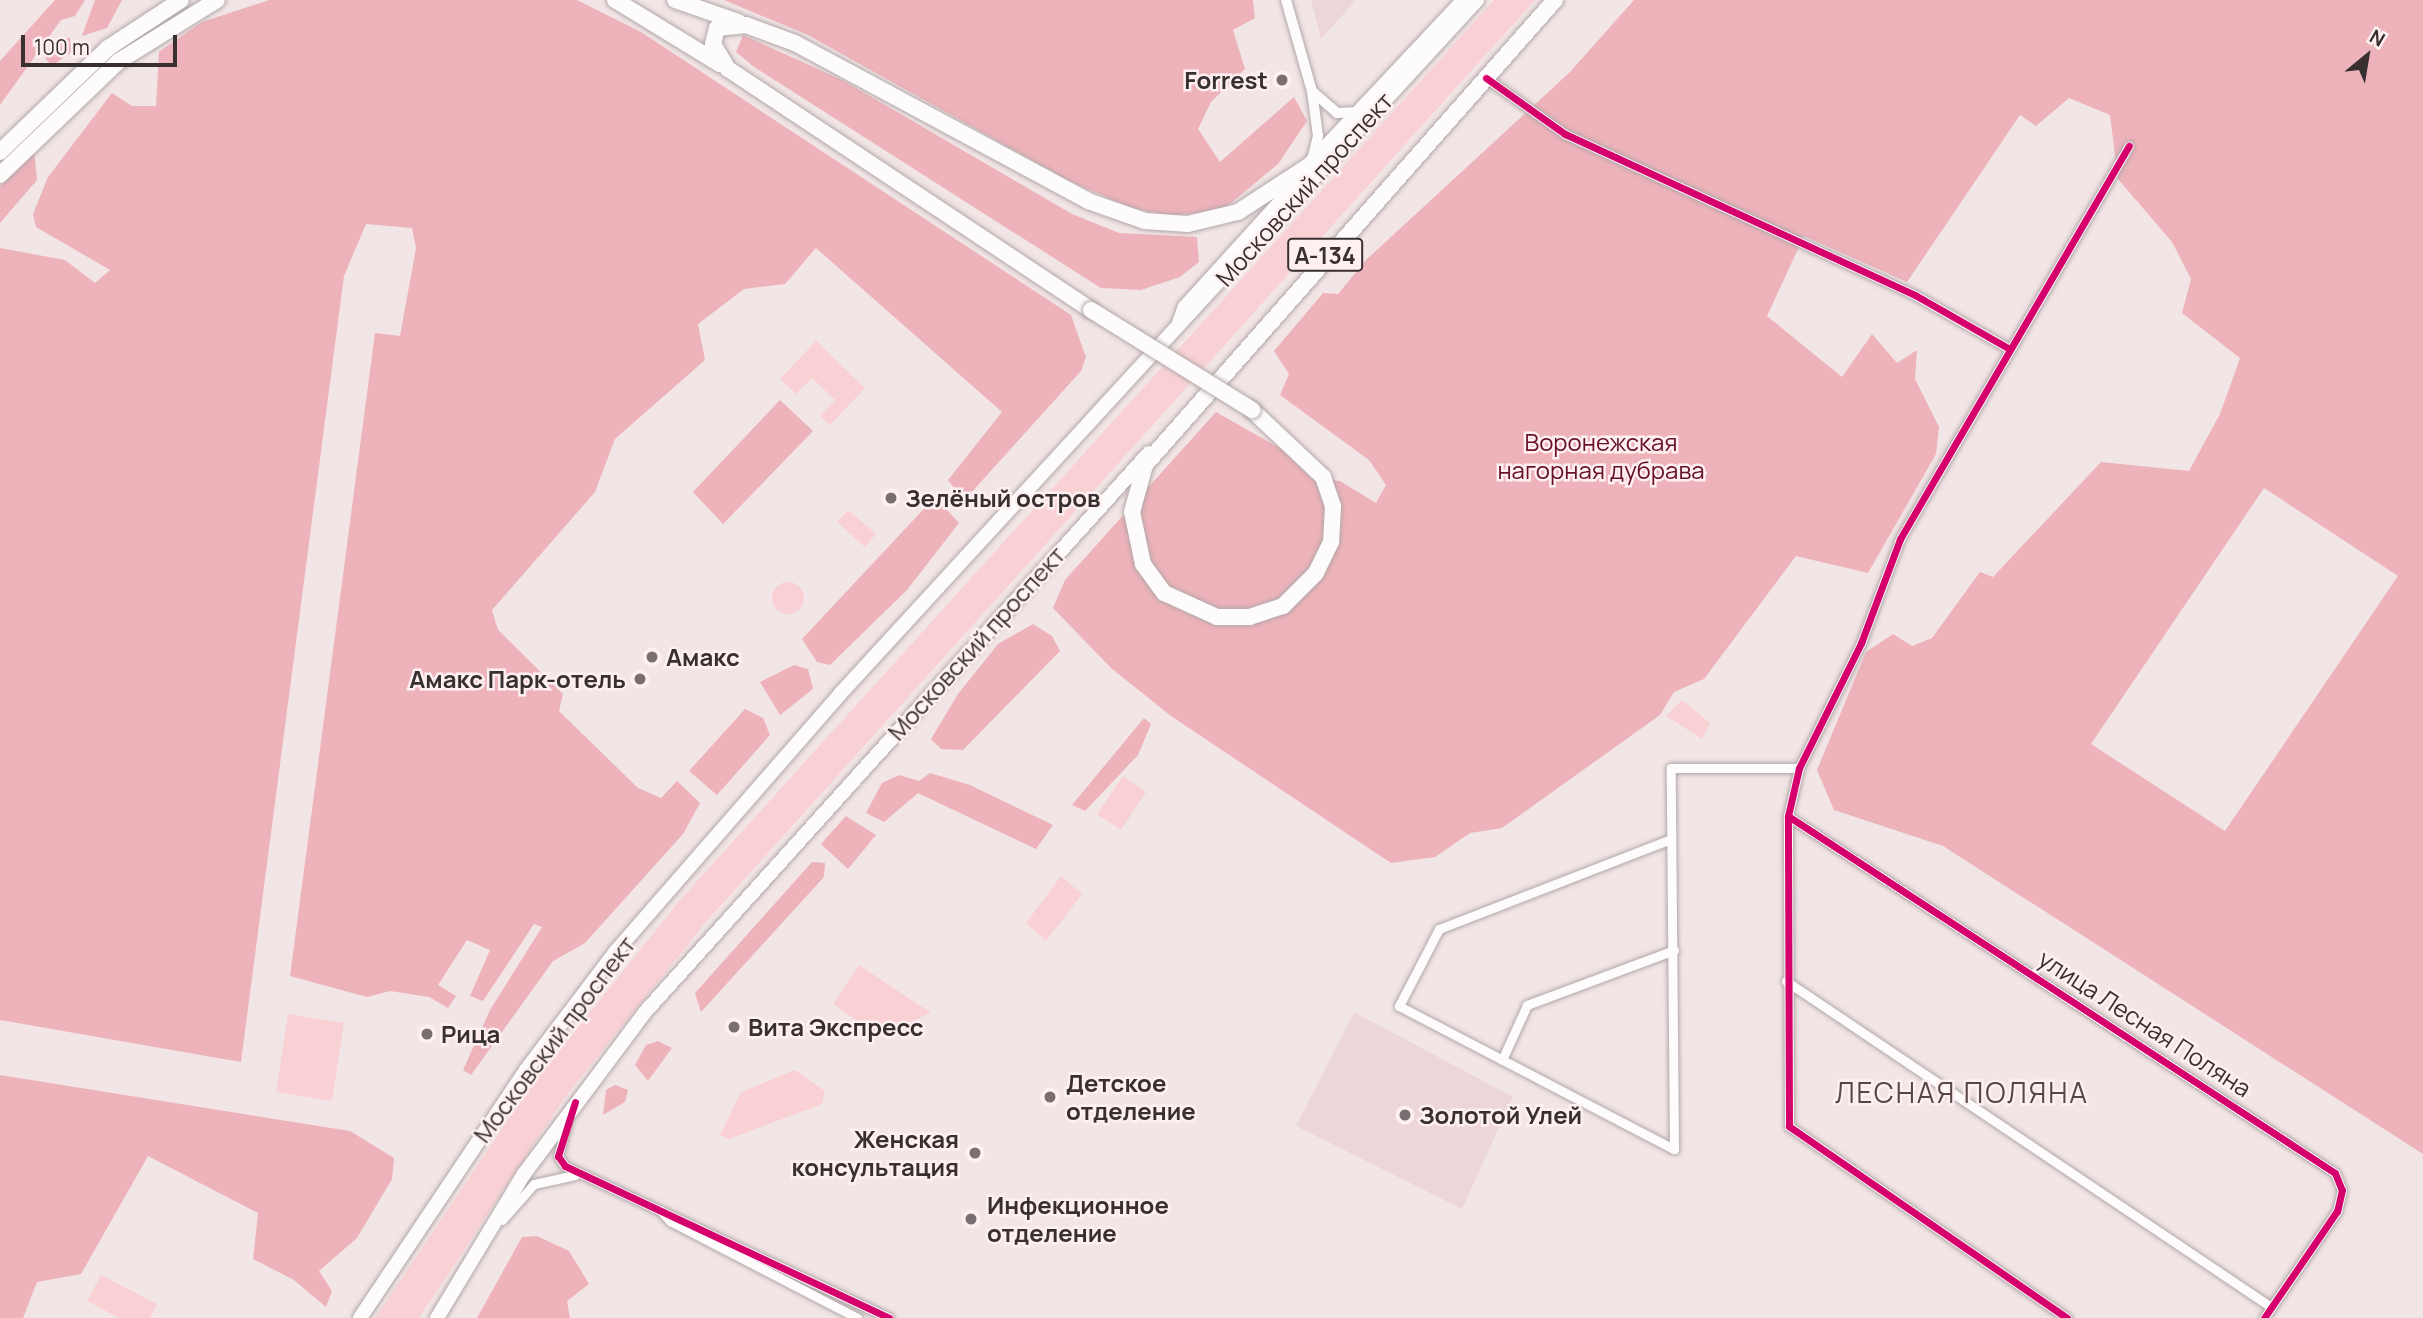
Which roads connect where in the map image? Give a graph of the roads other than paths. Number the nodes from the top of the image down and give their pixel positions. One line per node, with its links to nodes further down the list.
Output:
1 (181, 0): 15 (highway)
2 (217, 0): 17 (highway)
3 (615, 0): 10 (highway)
4 (675, 0): 9 (highway)
5 (1286, 0): 12 (street)
6 (1465, 0): 13 (highway)
7 (1477, 0): 18 (main road, Московский проспект)
8 (1555, 0): 11 (highway, Московский проспект / А-134)
9 (747, 25): 10 (highway); 16 (highway)
10 (728, 69): 20 (highway, bridge)
11 (1486, 78): 19 (street); 20 (highway, Московский проспект / А-134)
12 (1312, 91): 13 (street); 16 (street)
13 (1361, 111): 16 (highway)
14 (2129, 146): 19 (street)
15 (0, 152)
16 (1310, 165): 18 (street)
17 (0, 175)
18 (1174, 332): 32 (main road, Московский проспект)
19 (2008, 348): 21 (street)
20 (1157, 444): 27 (main road, Московский проспект)
21 (1799, 768): 22 (street); 23 (street)
22 (1788, 816): 25 (street); 31 (street, улица Лесная Поляна)
23 (1671, 839): 24 (street); 26 (street)
24 (1674, 950): 26 (street); 26 (street)
25 (1786, 981): 31 (street); 36 (street)
26 (1502, 1060)
27 (575, 1102): 28 (street); 30 (main road, Московский проспект)
28 (587, 1178): 29 (street); 30 (street)
29 (657, 1206): 34 (street); 35 (street)
30 (484, 1239): 33 (main road, Московский проспект)
31 (2271, 1307): 37 (street, улица Лесная Поляна)
32 (360, 1318)
33 (437, 1318)
34 (857, 1318)
35 (889, 1318)
36 (2067, 1318)
37 (2264, 1318)

